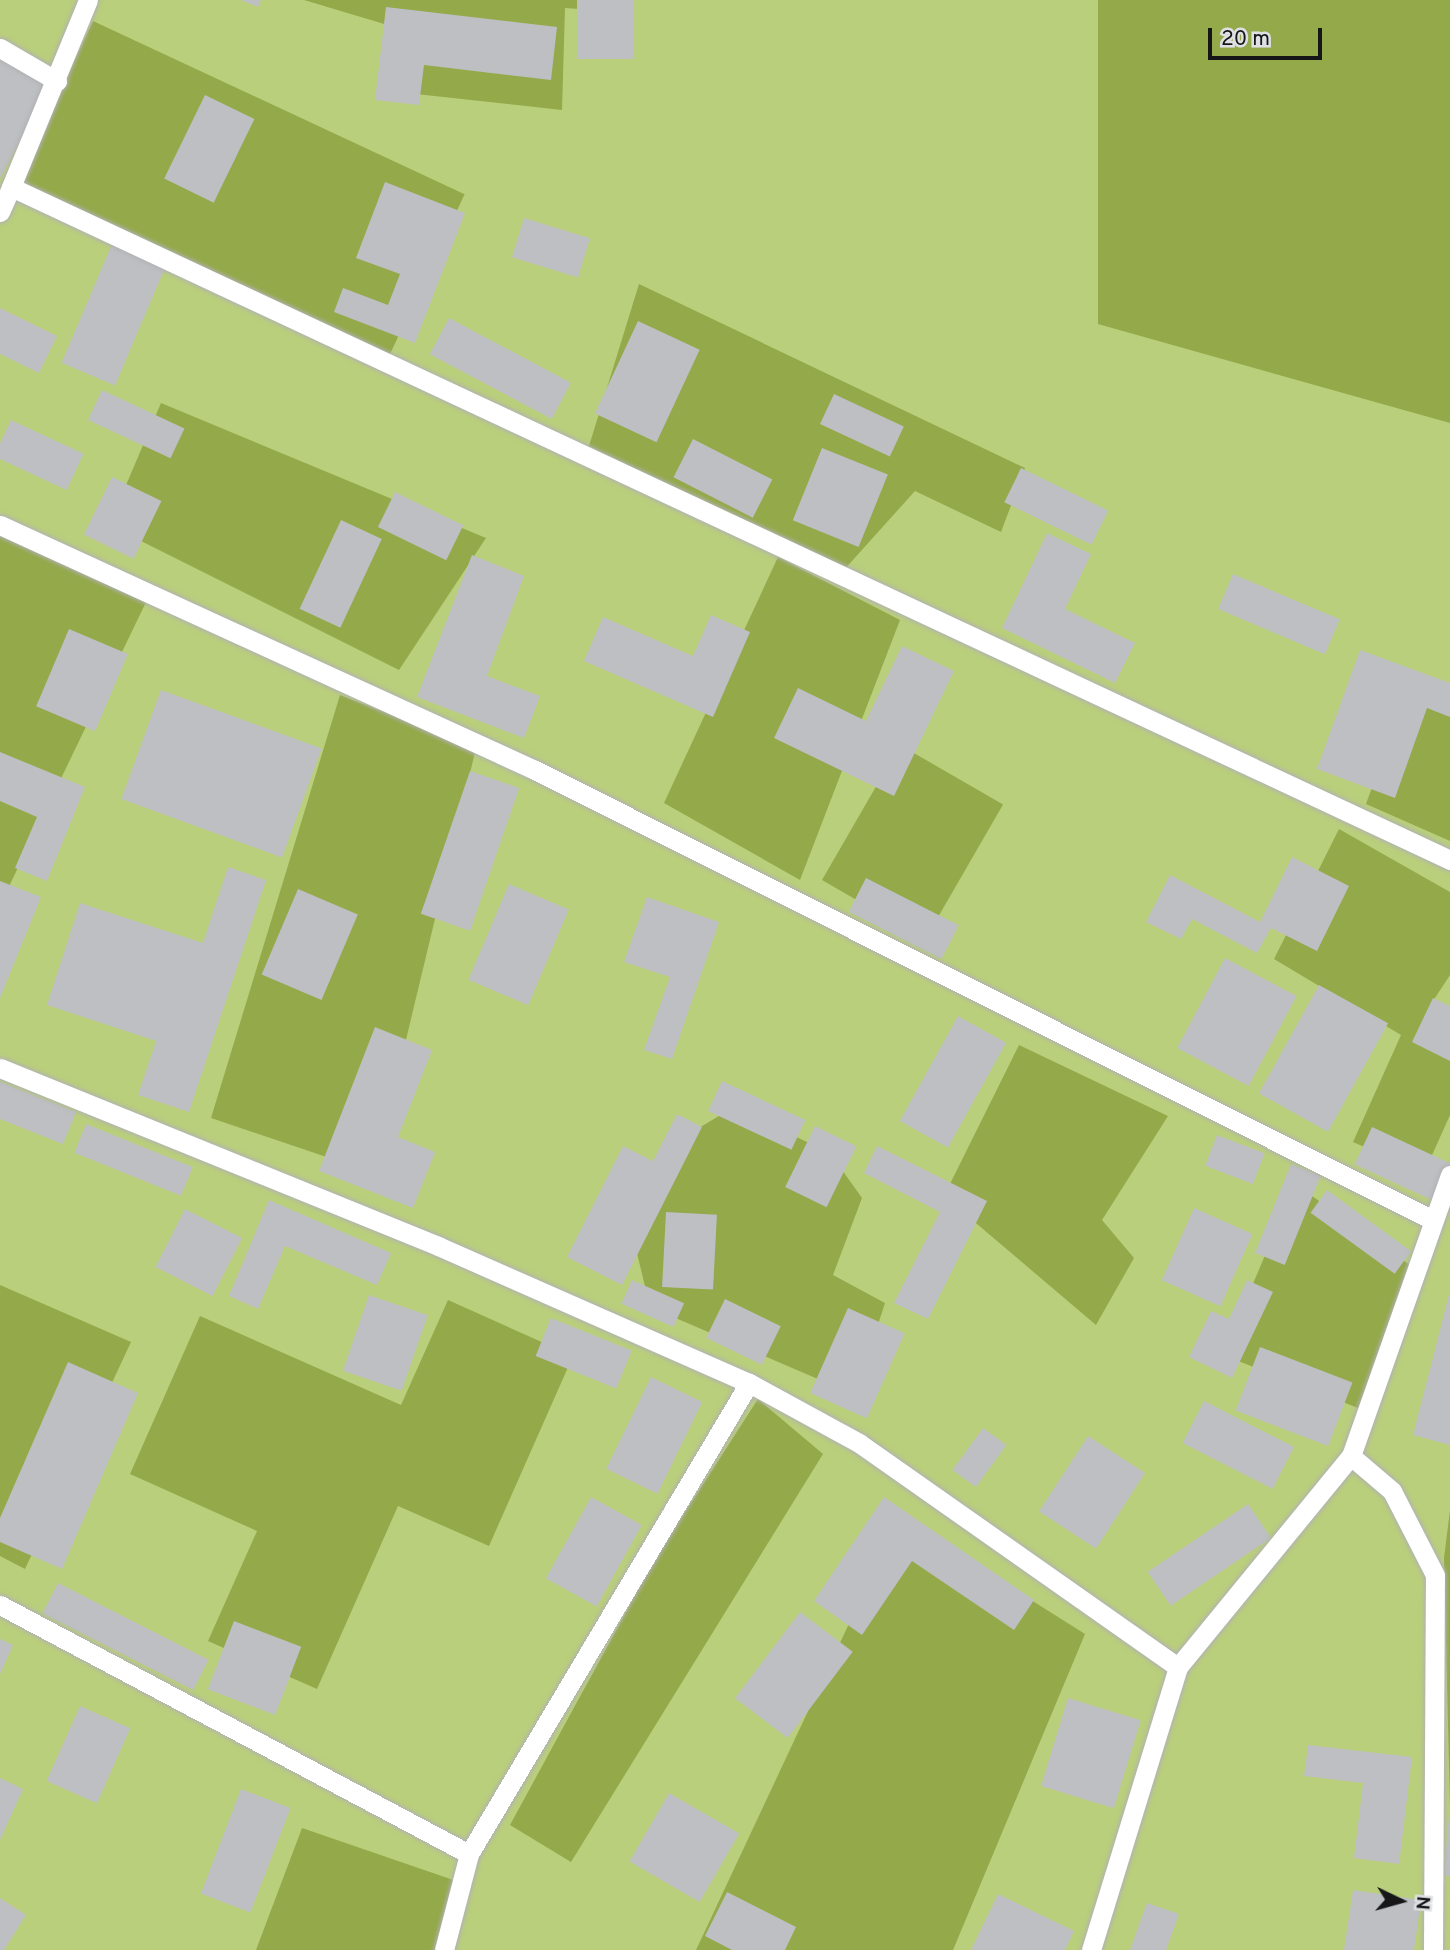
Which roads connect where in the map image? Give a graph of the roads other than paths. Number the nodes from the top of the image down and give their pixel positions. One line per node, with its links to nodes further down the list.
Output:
1 (88, 0): 3 (lane)
2 (0, 48): 3 (lane)
3 (57, 81): 4 (lane)
4 (11, 187): 5 (lane); 7 (lane)
5 (0, 212)
6 (0, 525): 10 (lane)
7 (1450, 860)
8 (0, 1068): 11 (lane)
9 (1450, 1175): 10 (lane)
10 (1431, 1219): 12 (lane)
11 (750, 1383): 14 (lane); 15 (lane)
12 (1351, 1457): 14 (lane); 18 (lane)
13 (0, 1605): 15 (lane)
14 (1178, 1667): 17 (lane)
15 (469, 1854): 16 (lane)
16 (443, 1950)
17 (1091, 1950)
18 (1433, 1950)

